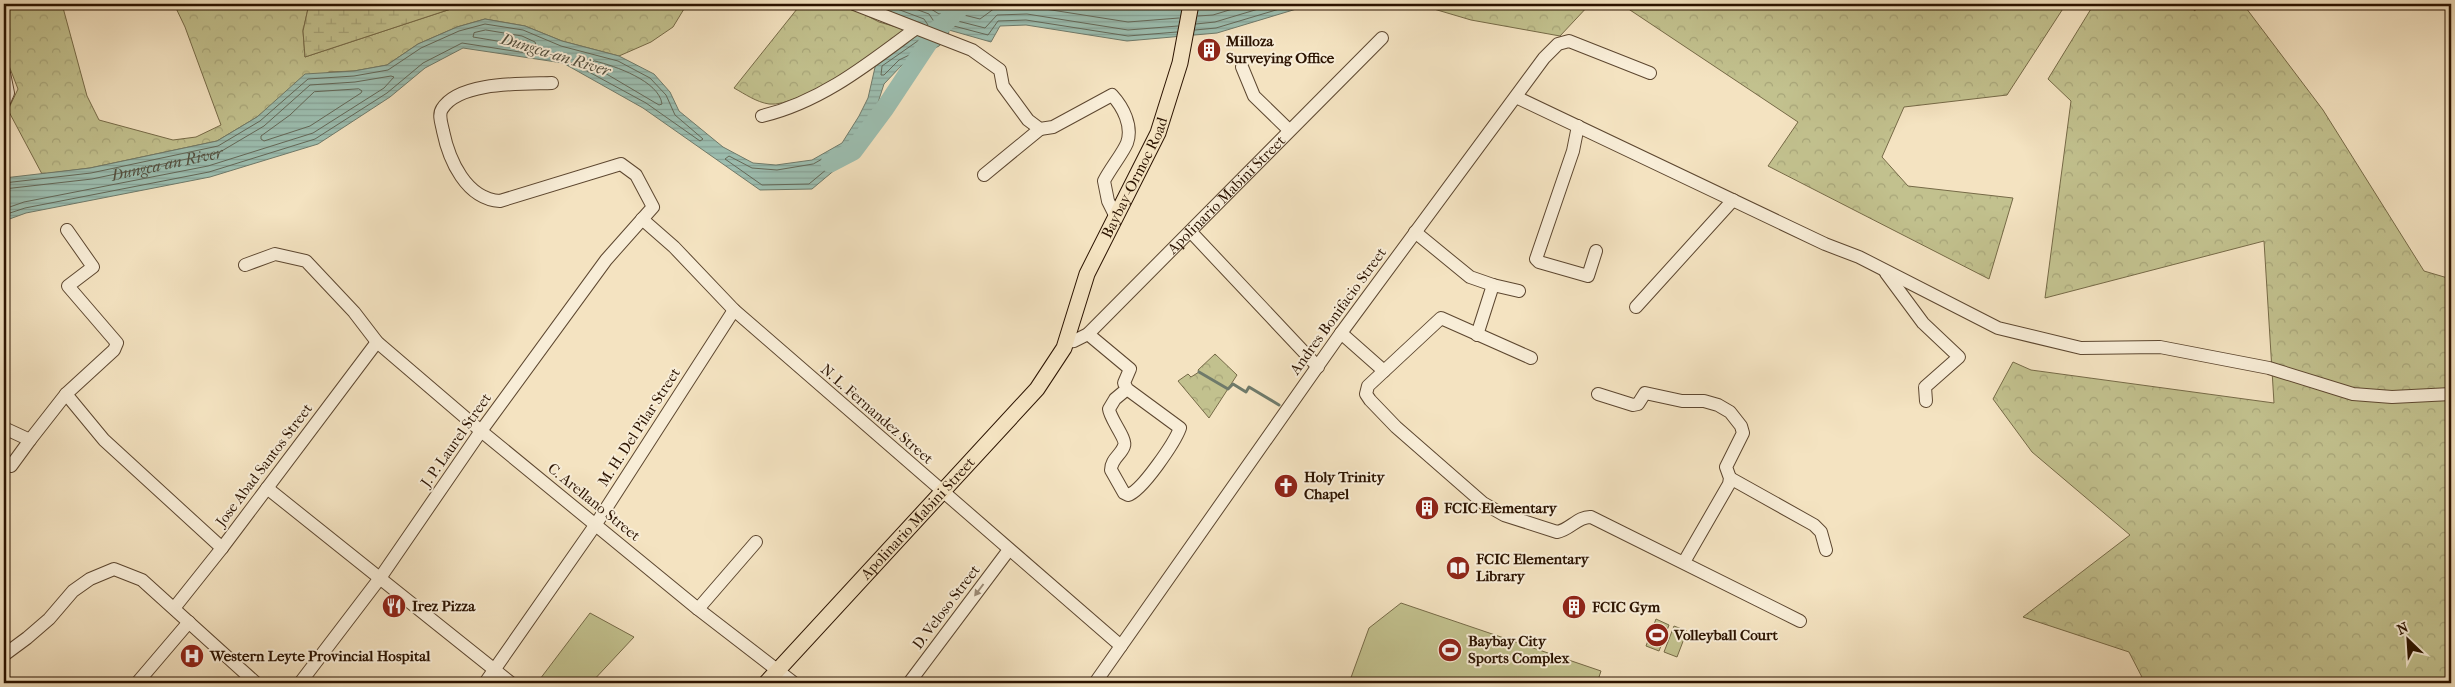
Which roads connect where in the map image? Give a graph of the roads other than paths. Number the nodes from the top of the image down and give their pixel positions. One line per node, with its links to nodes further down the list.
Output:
1 (854, 4): 3 (street)
2 (1191, 4): 17 (main road, Baybay-Ormoc Road)
3 (918, 29): 11 (street); 13 (street)
4 (1382, 38): 14 (street, Apolinario Mabini Street)
5 (1242, 67): 14 (street)
6 (4, 73): 10 (street)
7 (1650, 73): 9 (street, Andres Bonifacio Street)
8 (552, 83): 18 (street)
9 (1516, 97): 12 (street); 21 (street, Andres Bonifacio Street)
10 (4, 102)
11 (762, 116)
12 (1578, 126): 16 (street); 22 (street)
13 (1040, 128): 15 (street); 17 (street)
14 (1289, 130): 20 (street, Apolinario Mabini Street)
15 (984, 175)
16 (1733, 200): 24 (street); 27 (street)
17 (1115, 215): 33 (main road, Baybay-Ormoc Road)
18 (642, 219): 28 (street, N. L. Fernandez Street); 43 (street, J. P. Laurel Street)
19 (67, 230): 38 (street)
20 (1191, 232): 30 (street, Apolinario Mabini Street); 35 (street)
21 (1415, 232): 25 (street); 29 (street, Andres Bonifacio Street)
22 (1596, 251)
23 (245, 265): 32 (street, C. Arellano Street)
24 (1884, 271): 40 (street); 41 (street)
25 (1493, 285): 26 (street); 31 (street)
26 (1519, 291)
27 (1636, 307)
28 (734, 310): 48 (street, N. L. Fernandez Street); 49 (street, M. H. Del Pilar Street)
29 (1341, 333): 35 (street, Andres Bonifacio Street); 36 (street)
30 (1088, 334): 33 (street, Apolinario Mabini Street); 37 (street)
31 (1477, 334): 34 (street); 36 (street)
32 (377, 342): 43 (street, C. Arellano Street); 47 (street, Jose Abad Santos Street)
33 (1065, 345): 48 (main road, Apolinario Mabini Street)
34 (1531, 358)
35 (1318, 367): 60 (street, Andres Bonifacio Street)
36 (1384, 371): 54 (street)
37 (1127, 389): 37 (street)
38 (66, 394): 44 (street); 51 (street)
39 (1598, 394): 46 (street)
40 (2451, 394)
41 (1926, 402)
42 (4, 428): 44 (street)
43 (481, 431): 49 (street, C. Arellano Street); 55 (street, J. P. Laurel Street)
44 (30, 440): 45 (street)
45 (11, 466)
46 (1730, 478): 52 (street); 54 (street)
47 (266, 488): 51 (street, Jose Abad Santos Street); 55 (street)
48 (942, 493): 53 (street, N. L. Fernandez Street); 63 (main road, Apolinario Mabini Street)
49 (596, 524): 57 (street, C. Arellano Street); 62 (street, M. H. Del Pilar Street)
50 (756, 542): 57 (street)
51 (222, 548): 56 (street, Jose Abad Santos Street)
52 (1826, 550)
53 (1008, 551): 60 (street, N. L. Fernandez Street); 71 (street, D. Veloso Street, one-way to 71)
54 (1684, 562): 58 (street)
55 (380, 578): 62 (street); 66 (street, J. P. Laurel Street)
56 (175, 608): 59 (street); 61 (street)
57 (698, 609): 63 (street, C. Arellano Street)
58 (1800, 620)
59 (190, 622): 64 (street); 65 (street)
60 (1121, 646): 72 (street, Andres Bonifacio Street)
61 (4, 654)
62 (494, 670): 67 (street, M. H. Del Pilar Street); 68 (street)
63 (778, 671): 69 (main road, Apolinario Mabini Street); 70 (street, C. Arellano Street)
64 (137, 683)
65 (256, 683)
66 (300, 683)
67 (485, 683)
68 (511, 683)
69 (766, 683)
70 (794, 683)
71 (909, 683)
72 (1095, 683)

